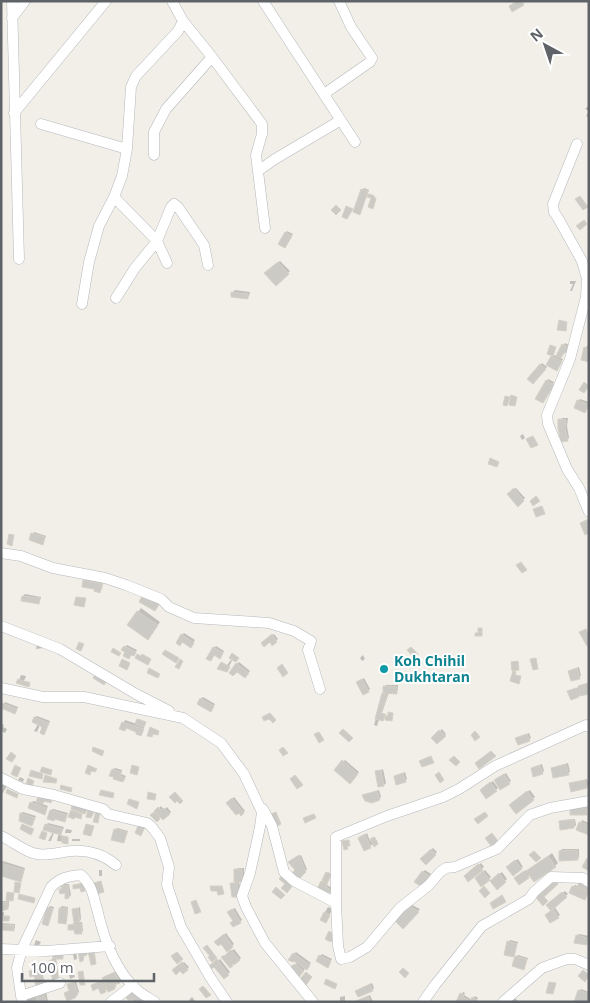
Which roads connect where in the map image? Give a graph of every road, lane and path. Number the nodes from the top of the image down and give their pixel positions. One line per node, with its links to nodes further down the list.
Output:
1 (12, 1): 7 (street)
2 (25, 1): 7 (street)
3 (106, 1): 11 (street)
4 (263, 1): 10 (street)
5 (339, 1): 10 (street)
6 (174, 2): 8 (street)
7 (12, 18): 11 (street)
8 (182, 21): 9 (street); 16 (street)
9 (212, 57): 17 (street); 18 (street)
10 (324, 94): 12 (street)
11 (14, 113): 22 (street)
12 (341, 120): 14 (street); 18 (street)
13 (41, 124): 16 (street)
14 (355, 142)
15 (577, 144): 27 (street)
16 (127, 149): 19 (street)
17 (154, 155)
18 (258, 171): 20 (street)
19 (114, 197): 21 (street); 26 (street)
20 (265, 228)
21 (157, 241): 23 (street); 24 (street); 25 (street)
22 (20, 259)
23 (167, 263)
24 (208, 265)
25 (116, 298)
26 (82, 304)
27 (589, 512)
28 (1, 554): 31 (street)
29 (1, 626): 32 (street)
30 (1, 688): 32 (street)
31 (320, 689)
32 (183, 718): 36 (street)
33 (589, 727): 40 (street)
34 (1, 778): 50 (street)
35 (589, 801): 40 (street)
36 (258, 802): 40 (street); 51 (street)
37 (1, 836): 38 (street)
38 (116, 865)
39 (589, 882): 52 (street)
40 (336, 903)
41 (110, 946): 43 (street); 43 (street); 46 (street)
42 (1, 949): 43 (street)
43 (22, 949): 47 (street)
44 (589, 965): 53 (street)
45 (60, 983): 47 (street)
46 (133, 985): 48 (street); 49 (street)
47 (22, 999)
48 (111, 1002)
49 (155, 1002)
50 (227, 1002)
51 (313, 1002)
52 (423, 1002)
53 (503, 1002)

